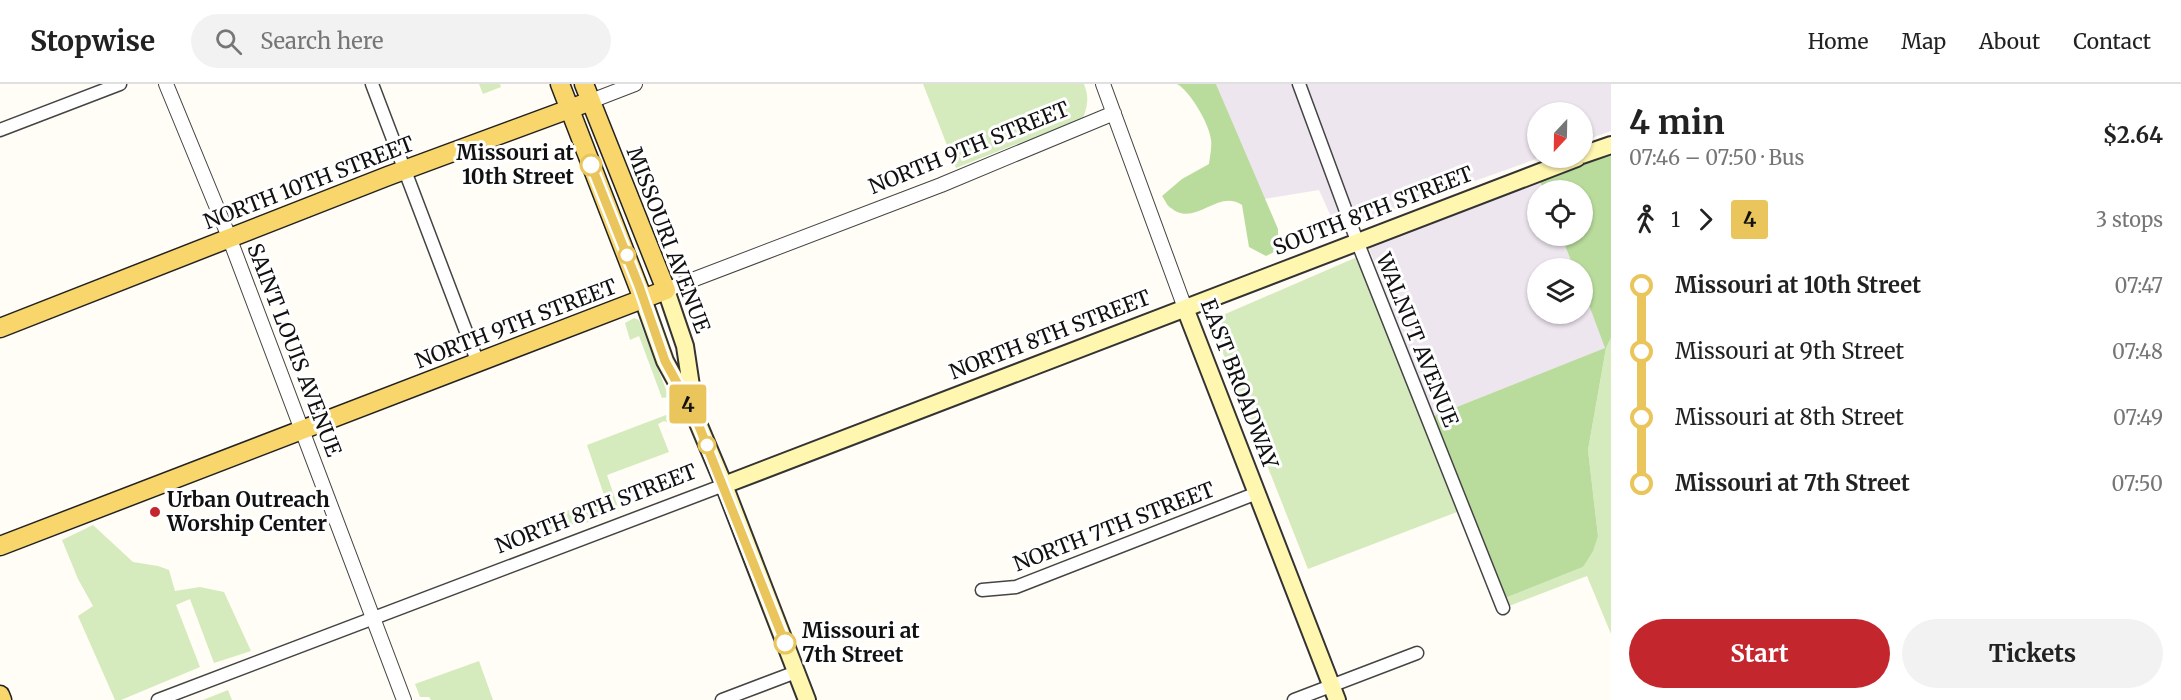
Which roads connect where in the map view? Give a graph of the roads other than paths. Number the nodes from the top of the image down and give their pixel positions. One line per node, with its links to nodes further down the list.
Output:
1 (120, 84): 12 (street)
2 (166, 84): 17 (street, SAINT LOUIS AVENUE)
3 (372, 84): 16 (street)
4 (560, 84): 10 (main road, MISSOURI AVENUE)
5 (584, 84): 9 (main road, MISSOURI AVENUE)
6 (636, 84): 9 (street, NORTH 10TH STREET)
7 (1103, 84): 11 (street, EAST BROADWAY)
8 (1299, 84): 18 (street, WALNUT AVENUE)
9 (591, 102): 10 (main road, NORTH 10TH STREET); 19 (main road, MISSOURI AVENUE)
10 (570, 110): 16 (main road, NORTH 10TH STREET); 20 (main road, MISSOURI AVENUE)
11 (1114, 113): 19 (street, NORTH 9TH STREET); 21 (street, EAST BROADWAY)
12 (0, 130)
13 (1611, 145): 14 (main road)
14 (1593, 151)
15 (1550, 168): 18 (main road, SOUTH 8TH STREET)
16 (405, 170): 17 (main road, NORTH 10TH STREET); 23 (street)
17 (229, 237): 22 (main road, NORTH 10TH STREET); 25 (street, SAINT LOUIS AVENUE)
18 (1357, 241): 21 (main road, SOUTH 8TH STREET); 30 (street, WALNUT AVENUE)
19 (666, 290): 20 (main road, NORTH 9TH STREET); 24 (main road, MISSOURI AVENUE)
20 (643, 299): 23 (main road, NORTH 9TH STREET); 24 (main road, MISSOURI AVENUE)
21 (1185, 308): 26 (main road, NORTH 8TH STREET); 27 (main road, EAST BROADWAY)
22 (0, 328)
23 (478, 363): 25 (main road, NORTH 9TH STREET)
24 (695, 416): 26 (main road, MISSOURI AVENUE)
25 (302, 429): 28 (main road, NORTH 9TH STREET); 31 (street, SAINT LOUIS AVENUE)
26 (724, 485): 31 (street, NORTH 8TH STREET); 33 (main road, MISSOURI AVENUE)
27 (1257, 493): 29 (street, NORTH 7TH STREET); 34 (main road, EAST BROADWAY)
28 (0, 546)
29 (982, 590)
30 (1503, 608)
31 (373, 617): 37 (street, NORTH 8TH STREET); 38 (street, SAINT LOUIS AVENUE)
32 (1417, 652): 34 (street)
33 (796, 672): 39 (street); 40 (main road, MISSOURI AVENUE)
34 (1334, 693): 41 (street)
35 (0, 695): 36 (main road)
36 (2, 700)
37 (158, 700)
38 (405, 700)
39 (722, 700)
40 (807, 700)
41 (1294, 700)

